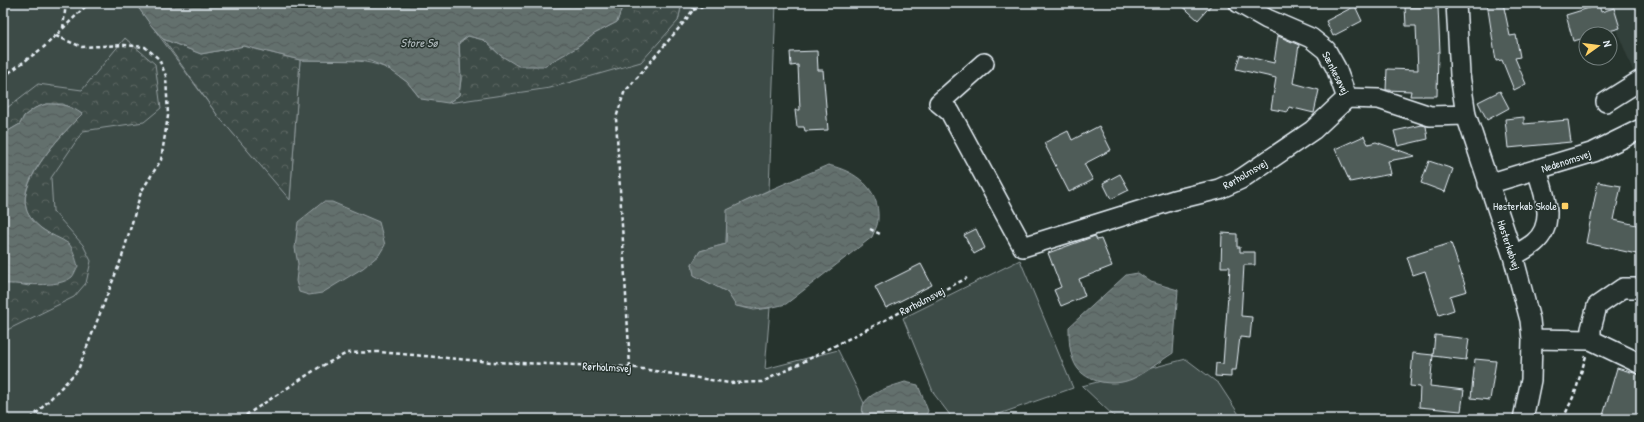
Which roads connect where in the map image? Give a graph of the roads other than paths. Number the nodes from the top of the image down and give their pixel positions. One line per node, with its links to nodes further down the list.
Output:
1 (1240, 3): 5 (street, Sænkesøvej)
2 (1456, 3): 7 (street, Høsterkøbvej)
3 (984, 63): 5 (street, Rørholmsvej)
4 (1641, 80): 6 (street)
5 (1347, 98): 7 (street, Sænkesøvej)
6 (1606, 102)
7 (1466, 115): 10 (street, Høsterkøbvej)
8 (1641, 129): 9 (street, Nedenomsvej)
9 (1537, 170): 10 (street, Nedenomsvej); 11 (street)
10 (1488, 184): 11 (street, Høsterkøbvej)
11 (1513, 256): 13 (street, Høsterkøbvej)
12 (1641, 288): 14 (street)
13 (1532, 339): 14 (street); 16 (street, Høsterkøbvej)
14 (1591, 340): 15 (street)
15 (1641, 364)
16 (1522, 419)

